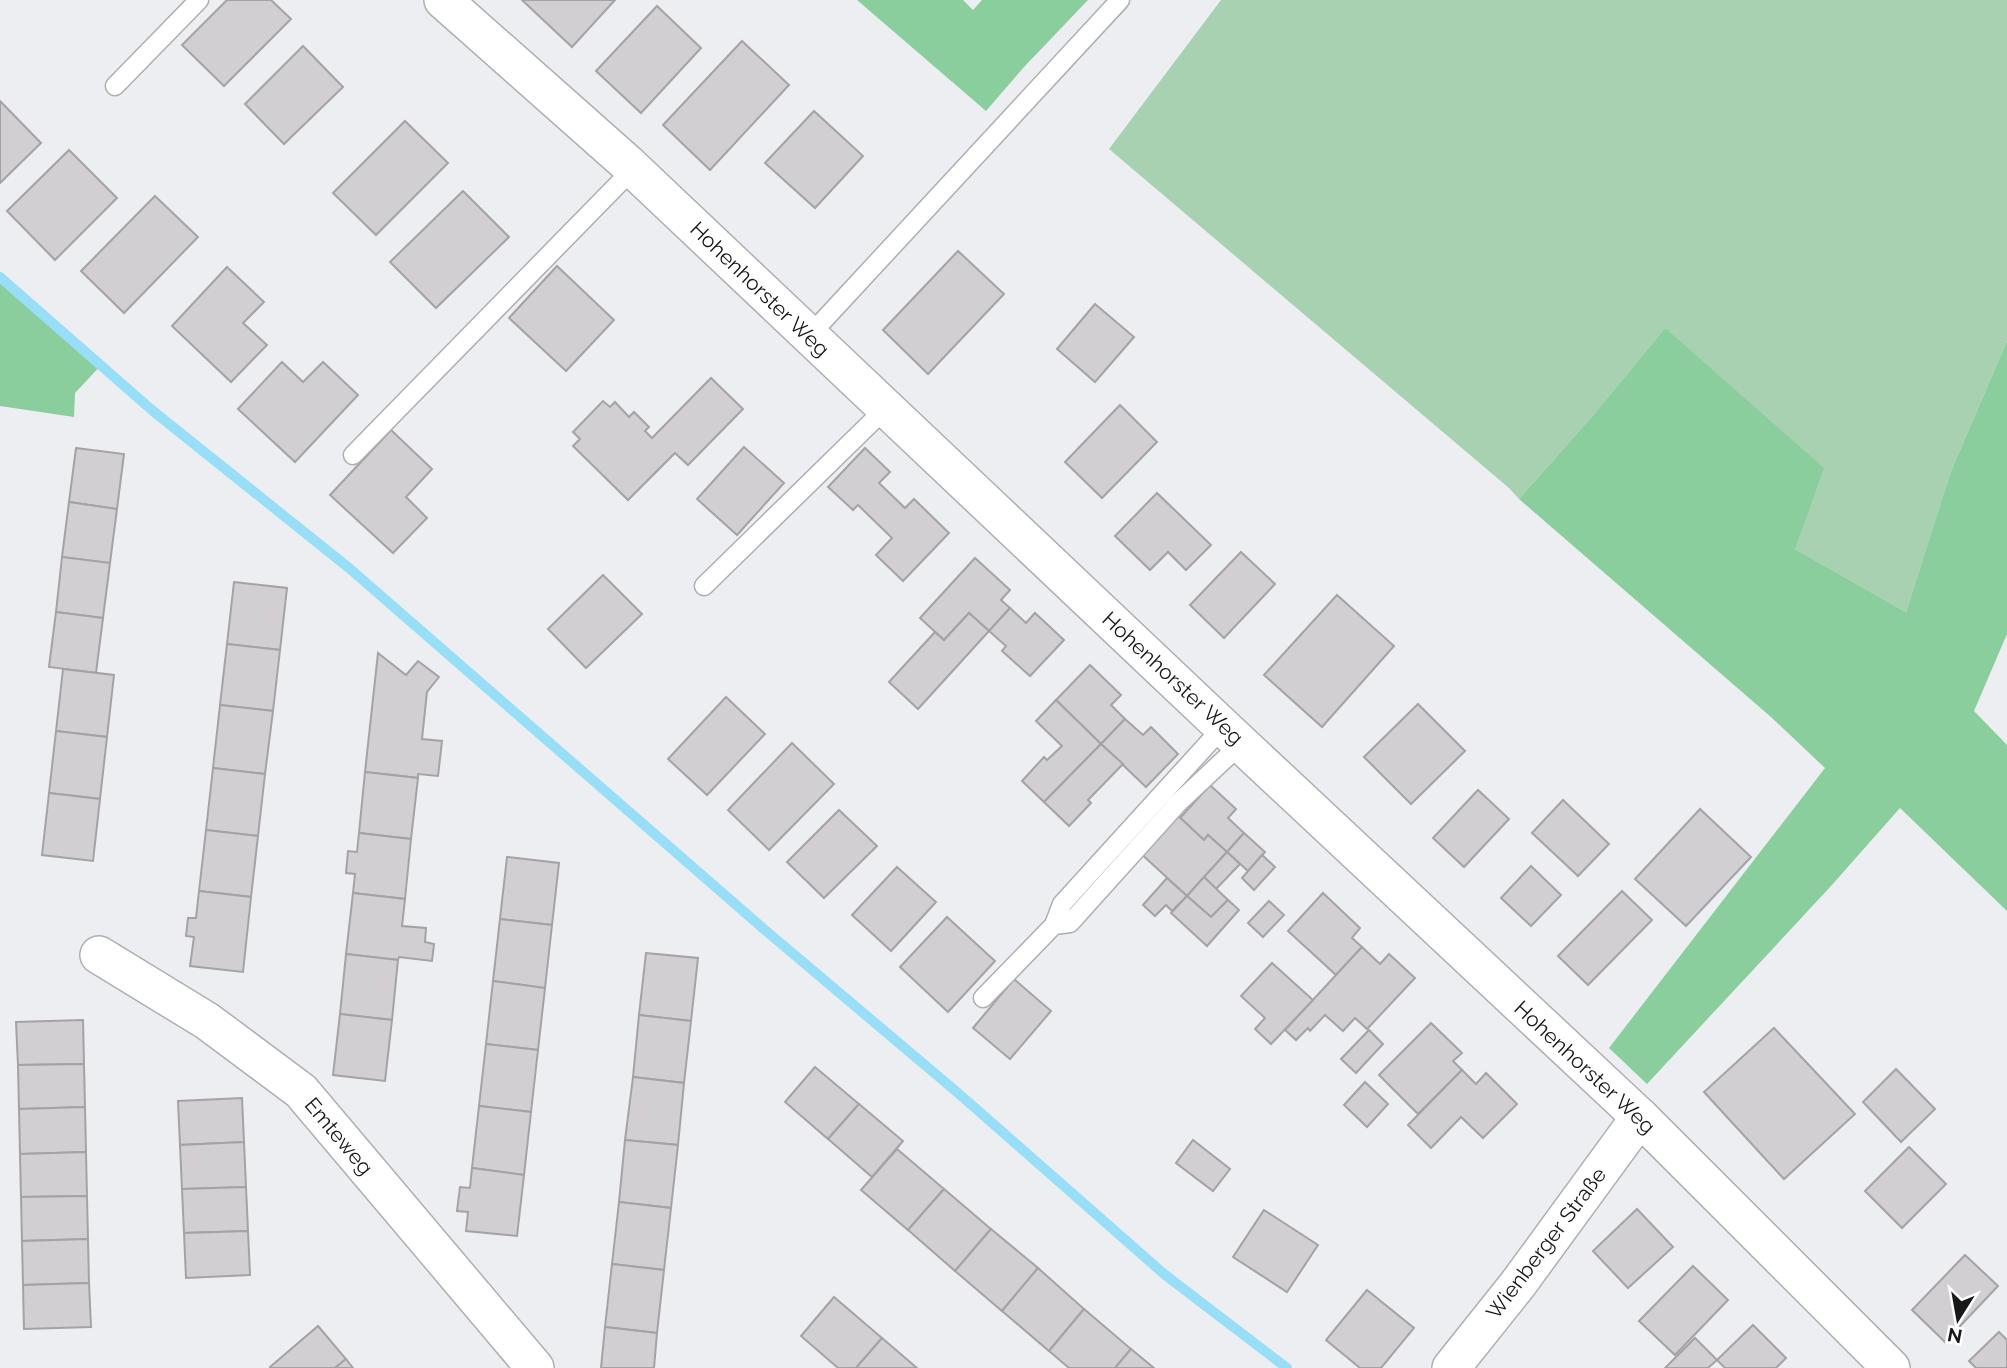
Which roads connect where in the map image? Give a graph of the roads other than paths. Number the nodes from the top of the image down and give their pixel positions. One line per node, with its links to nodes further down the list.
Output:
1 (199, 0): 4 (lane)
2 (443, 0): 5 (street, Hohenhorster Weg)
3 (1120, 0): 6 (lane)
4 (115, 86)
5 (633, 169): 6 (street, Hohenhorster Weg); 8 (lane)
6 (809, 336): 7 (street, Hohenhorster Weg)
7 (886, 408): 9 (lane); 10 (street, Hohenhorster Weg)
8 (353, 455)
9 (704, 586)
10 (1232, 735): 11 (lane); 11 (lane); 14 (street, Hohenhorster Weg)
11 (1054, 925): 13 (lane)
12 (99, 955): 15 (street, Emteweg)
13 (984, 998)
14 (1640, 1117): 16 (street, Wienberger Straße); 17 (street, Hohenhorster Weg)
15 (535, 1368)
16 (1451, 1368)
17 (1891, 1368)

